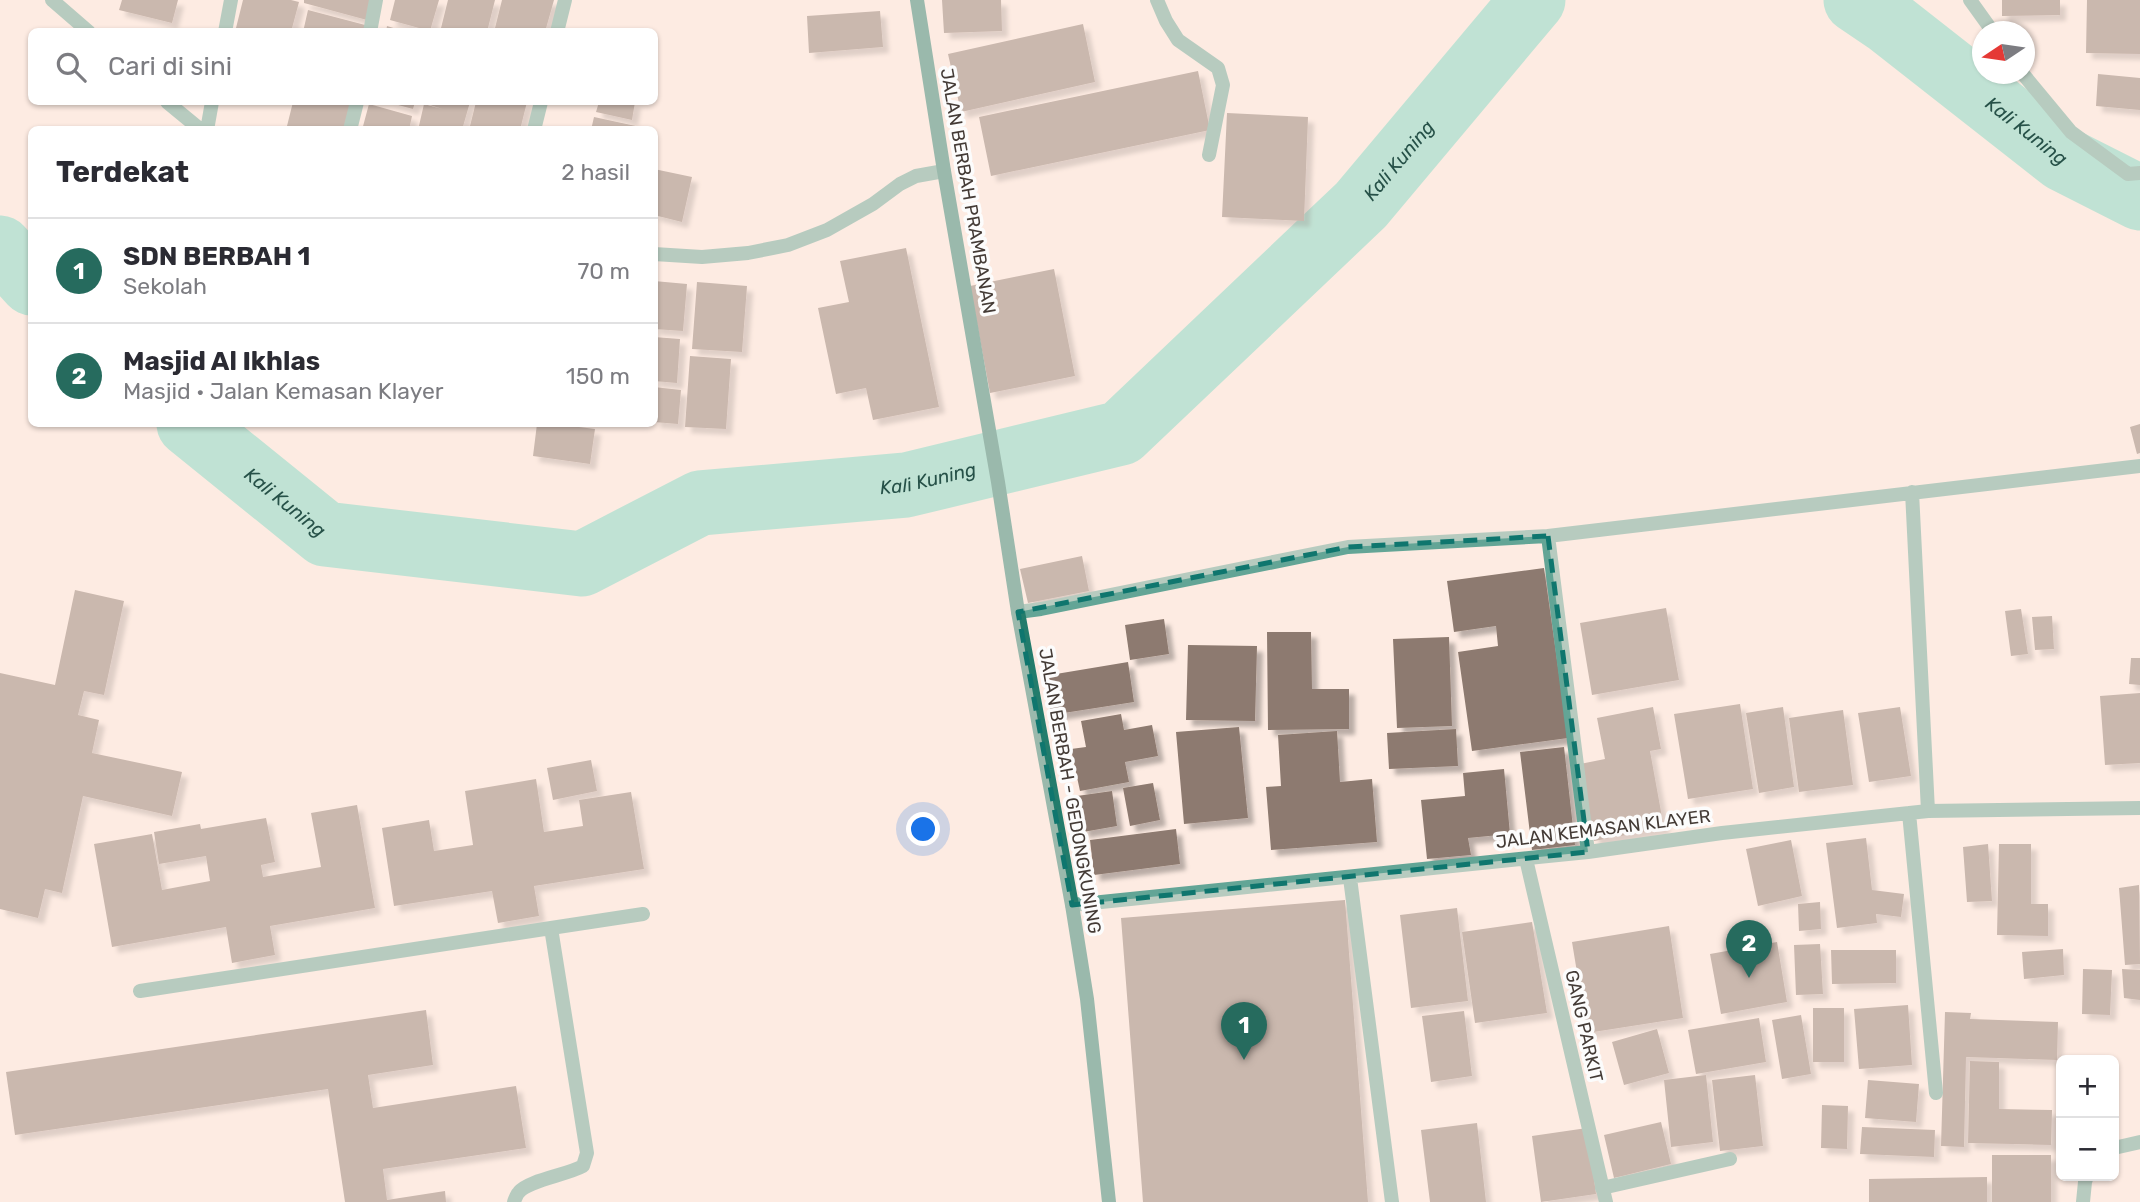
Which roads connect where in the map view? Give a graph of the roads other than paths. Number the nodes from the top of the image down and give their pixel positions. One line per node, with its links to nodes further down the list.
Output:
1 (52, 0): 9 (street)
2 (231, 0): 10 (street)
3 (376, 0): 11 (street)
4 (565, 0): 12 (street)
5 (918, 0): 23 (main road, JALAN BERBAH PRAMBANAN)
6 (1157, 0): 22 (street)
7 (1970, 0): 8 (street)
8 (1985, 21)
9 (84, 28)
10 (226, 28)
11 (371, 28)
12 (558, 28)
13 (2031, 84): 24 (street)
14 (171, 105): 18 (street)
15 (211, 105): 19 (street)
16 (356, 105): 20 (street)
17 (540, 105): 21 (street)
18 (196, 126)
19 (208, 126)
20 (351, 126)
21 (535, 126)
22 (1209, 155)
23 (944, 171): 25 (street); 26 (main road, JALAN BERBAH PRAMBANAN)
24 (2140, 173)
25 (658, 254)
26 (982, 389): 30 (main road, JALAN BERBAH - GEDONGKUNING)
27 (2140, 466): 28 (street)
28 (1912, 492): 29 (street); 32 (street)
29 (1548, 536): 30 (street); 34 (street)
30 (1018, 612): 37 (main road, JALAN BERBAH - GEDONGKUNING)
31 (2140, 808): 32 (street, JALAN KEMASAN KLAYER)
32 (1928, 811): 33 (street, JALAN KEMASAN KLAYER)
33 (1909, 813): 34 (street, JALAN KEMASAN KLAYER); 41 (street)
34 (1588, 852): 35 (street, JALAN KEMASAN KLAYER)
35 (1526, 859): 36 (street, JALAN KEMASAN KLAYER); 46 (street, GANG PARKIT)
36 (1350, 878): 37 (street, JALAN KEMASAN KLAYER); 49 (street)
37 (1072, 905): 48 (main road, JALAN BERBAH - GEDONGKUNING)
38 (643, 914): 39 (street)
39 (551, 928): 40 (street); 47 (street)
40 (140, 991)
41 (1936, 1093)
42 (2140, 1142): 43 (street)
43 (2119, 1147)
44 (1730, 1159): 46 (street)
45 (2085, 1181): 50 (street)
46 (1604, 1195)
47 (514, 1202)
48 (1109, 1202)
49 (1392, 1202)
50 (2083, 1202)

